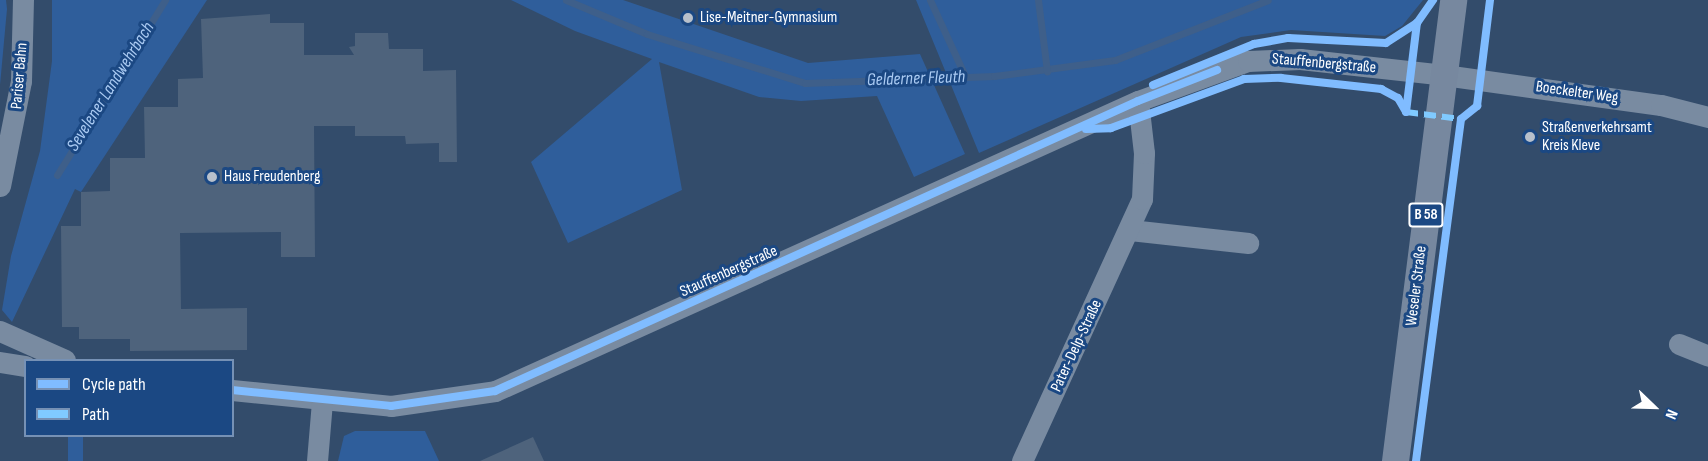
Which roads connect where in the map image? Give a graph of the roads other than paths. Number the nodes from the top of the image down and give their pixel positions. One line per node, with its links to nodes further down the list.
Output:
1 (22, 0): 6 (street, Pariser Bahn)
2 (1453, 0): 3 (main road, B 58)
3 (1444, 75): 4 (street, Stauffenbergstraße); 5 (street, Boeckelter Weg); 19 (main road, Weseler Straße / B 58)
4 (1138, 101): 7 (street, Pater-Delp-Straße); 16 (street, Stauffenbergstraße)
5 (1708, 117)
6 (0, 186)
7 (1130, 230): 8 (street); 18 (street, Pater-Delp-Straße)
8 (1248, 243)
9 (0, 331): 12 (street)
10 (1679, 344): 11 (street)
11 (1708, 356)
12 (63, 359)
13 (0, 362): 14 (street)
14 (24, 366)
15 (234, 390): 16 (street, Stauffenbergstraße)
16 (322, 401): 17 (street)
17 (317, 461)
18 (1022, 461)
19 (1395, 461)

